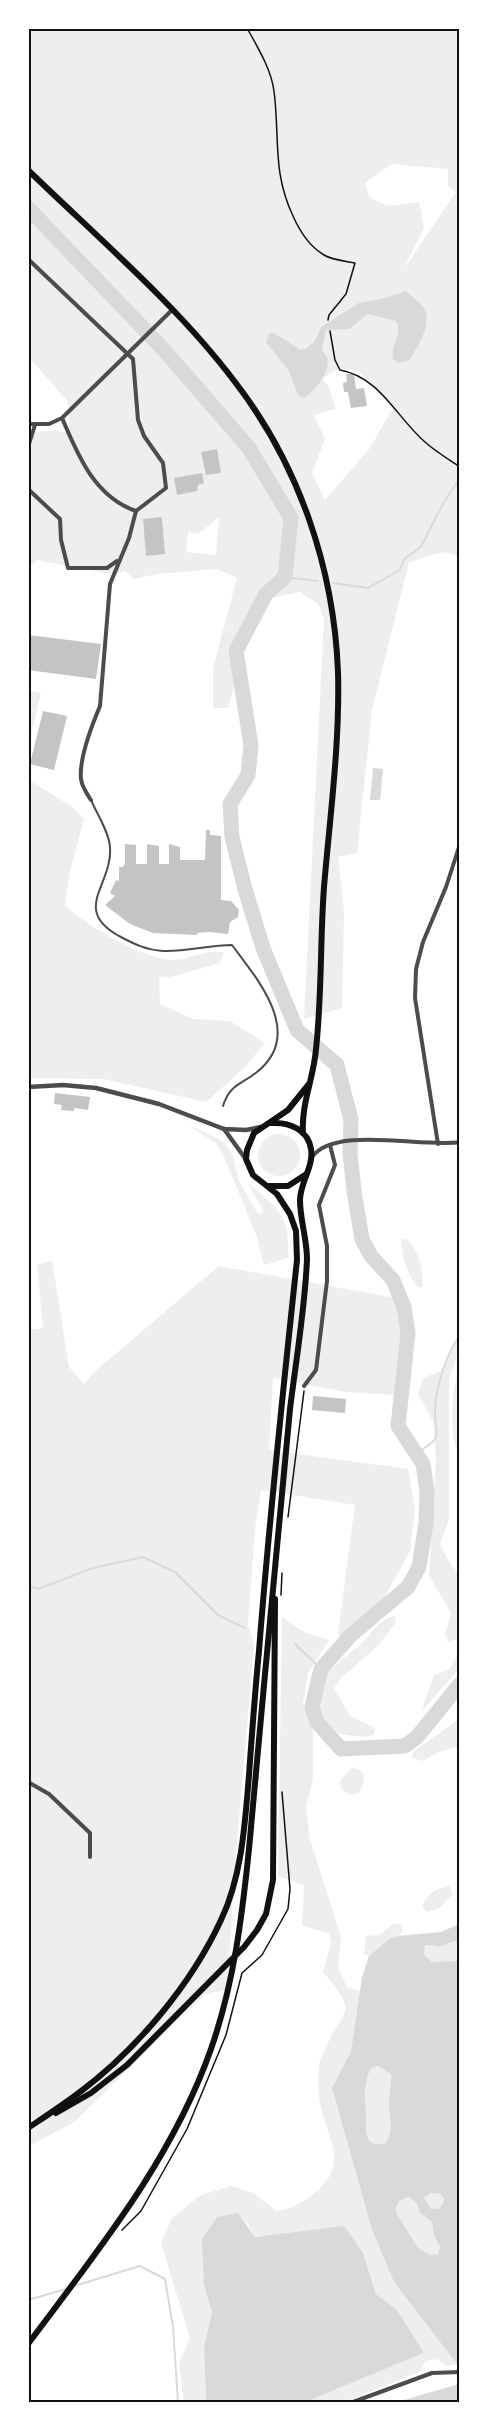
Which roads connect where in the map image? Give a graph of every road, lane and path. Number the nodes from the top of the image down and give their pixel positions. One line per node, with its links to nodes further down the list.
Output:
1 (247, 28): 5 (path)
2 (28, 170): 4 (main road)
3 (28, 259): 7 (street)
4 (172, 310): 7 (street); 18 (main road)
5 (328, 320)
6 (330, 331): 12 (path)
7 (128, 354): 8 (street); 14 (street)
8 (62, 418): 10 (street); 14 (street)
9 (28, 424): 10 (street)
10 (35, 425): 11 (street)
11 (28, 447)
12 (459, 467)
13 (28, 489): 15 (street)
14 (136, 511): 15 (street)
15 (118, 561): 16 (street)
16 (91, 800): 20 (lane)
17 (459, 844): 26 (street)
18 (309, 1084): 21 (main road); 24 (main road)
19 (28, 1087): 23 (street)
20 (223, 1106)
21 (272, 1123): 22 (main road); 24 (main road)
22 (261, 1127): 23 (street); 29 (main road)
23 (224, 1129): 29 (street)
24 (305, 1135): 27 (street); 28 (main road)
25 (459, 1142): 26 (street)
26 (438, 1144): 27 (street)
27 (328, 1145): 28 (street); 32 (street)
28 (311, 1157): 30 (main road)
29 (247, 1160): 31 (main road)
30 (305, 1174): 31 (main road); 34 (main road)
31 (268, 1186): 36 (main road)
32 (304, 1386): 33 (path)
33 (289, 1508)
34 (277, 1542): 37 (main road); 39 (main road)
35 (28, 1782): 38 (street)
36 (246, 1813): 37 (main road); 39 (main road)
37 (248, 1856): 40 (main road)
38 (90, 1857)
39 (28, 2128)
40 (28, 2344)
41 (459, 2372): 42 (street)
42 (353, 2403)

